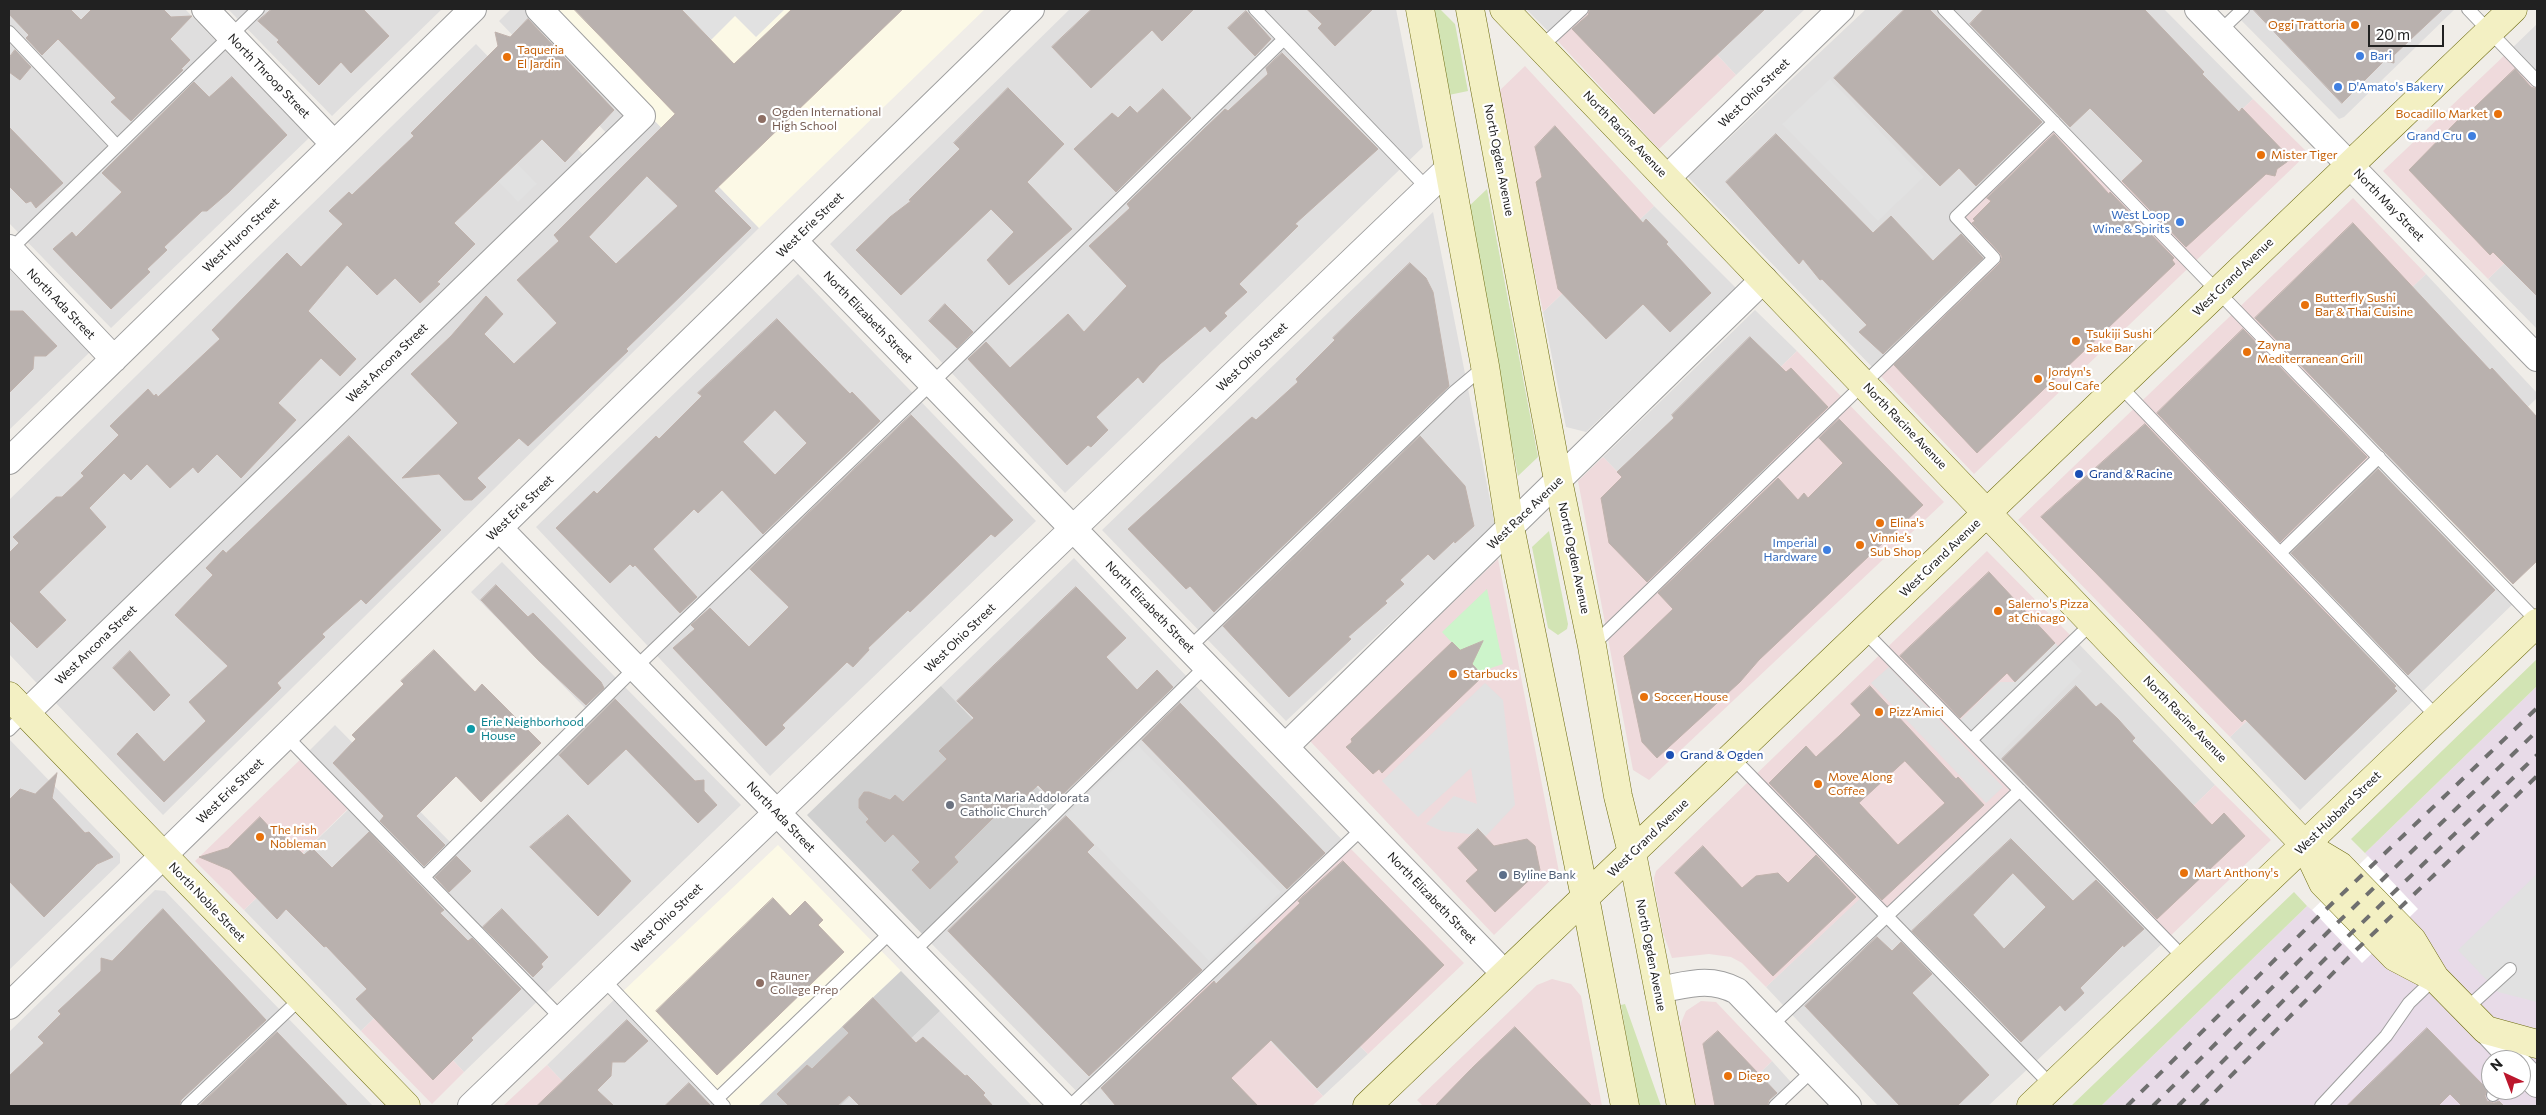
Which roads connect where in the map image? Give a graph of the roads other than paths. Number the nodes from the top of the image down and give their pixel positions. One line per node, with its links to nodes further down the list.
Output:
1 (205, 9): 20 (street, North Throop Street)
2 (258, 9): 20 (lane)
3 (473, 9): 25 (street, West Huron Street)
4 (539, 9): 55 (street, West Ancona Street)
5 (1031, 9): 31 (street, West Erie Street)
6 (1256, 9): 21 (lane)
7 (1420, 9): 28 (main road)
8 (1470, 9): 43 (main road, North Ogden Avenue)
9 (1504, 9): 22 (main road, North Racine Avenue)
10 (1582, 9): 22 (lane)
11 (1841, 9): 29 (street, West Ohio Street)
12 (1944, 9): 24 (lane)
13 (2198, 9): 17 (street, North May Street)
14 (2243, 9): 17 (lane)
15 (2468, 9): 18 (lane)
16 (2513, 9): 18 (main road, West Grand Avenue)
17 (2220, 31): 27 (street, North May Street)
18 (2490, 31): 23 (lane); 27 (main road, West Grand Avenue)
19 (9, 32): 26 (lane)
20 (231, 36): 25 (street, North Throop Street); 26 (lane)
21 (1284, 39): 30 (lane); 38 (lane)
22 (1541, 47): 29 (main road, North Racine Avenue)
23 (2537, 81)
24 (2054, 122): 34 (lane); 39 (lane)
25 (334, 144): 36 (street, West Huron Street)
26 (117, 146): 32 (lane)
27 (2350, 165): 34 (main road, West Grand Avenue); 35 (street, North May Street)
28 (1448, 169): 30 (street, West Ohio Street); 37 (main road)
29 (1667, 178): 33 (main road, North Racine Avenue)
30 (1428, 188): 47 (street, West Ohio Street)
31 (794, 240): 38 (street, North Elizabeth Street); 46 (street, West Erie Street)
32 (9, 250): 36 (street, North Ada Street)
33 (1764, 279): 39 (main road, North Racine Avenue); 43 (street, West Race Avenue)
34 (2218, 291): 40 (main road, West Grand Avenue); 41 (lane)
35 (2537, 358)
36 (114, 359): 42 (street, West Huron Street)
37 (1485, 366): 45 (main road); 53 (lane)
38 (932, 382): 47 (street, North Elizabeth Street); 54 (lane)
39 (1864, 383): 44 (main road, North Racine Avenue); 52 (lane)
40 (2120, 386): 44 (main road, West Grand Avenue); 48 (lane)
41 (2379, 457): 48 (lane); 50 (lane)
42 (9, 461)
43 (1558, 480): 45 (street, West Race Avenue); 52 (main road, North Ogden Avenue)
44 (1988, 512): 49 (main road, North Racine Avenue); 51 (main road, West Grand Avenue)
45 (1510, 527): 59 (street, West Race Avenue); 68 (main road)
46 (499, 528): 54 (street, North Ada Street); 57 (street, West Erie Street)
47 (1073, 529): 53 (street, North Elizabeth Street); 62 (street, West Ohio Street)
48 (2280, 553): 56 (lane)
49 (2093, 622): 58 (lane); 64 (main road, North Racine Avenue)
50 (2537, 622): 56 (main road, West Hubbard Street)
51 (1864, 630): 58 (lane); 60 (main road, West Grand Avenue)
52 (1592, 646): 65 (main road, North Ogden Avenue)
53 (1198, 657): 59 (street, North Elizabeth Street); 71 (lane)
54 (635, 668): 62 (street, North Ada Street); 67 (lane)
55 (14, 713): 66 (main road, North Noble Street)
56 (2438, 718): 64 (main road, West Hubbard Street)
57 (286, 736): 66 (street, West Erie Street); 67 (lane)
58 (1971, 740): 61 (lane)
59 (1285, 747): 63 (street, North Elizabeth Street)
60 (1732, 757): 65 (main road, West Grand Avenue); 69 (lane)
61 (2020, 790): 69 (lane); 72 (lane)
62 (777, 813): 70 (street, North Ada Street); 76 (street, West Ohio Street)
63 (1363, 828): 74 (street, North Elizabeth Street); 93 (lane)
64 (2305, 844): 72 (main road, West Hubbard Street); 75 (main road, North Racine Avenue)
65 (1632, 853): 68 (main road, West Grand Avenue); 77 (main road, North Ogden Avenue)
66 (163, 857): 78 (main road, North Noble Street); 79 (street, West Erie Street)
67 (424, 877): 81 (lane)
68 (1585, 897): 74 (main road, West Grand Avenue); 95 (main road)
69 (1887, 917): 82 (lane); 87 (lane)
70 (892, 931): 71 (street, North Ada Street); 88 (lane)
71 (913, 952): 92 (street, North Ada Street)
72 (2184, 960): 87 (main road, West Hubbard Street)
73 (2510, 968): 80 (lane)
74 (1505, 974): 94 (main road, West Grand Avenue)
75 (2436, 978): 80 (main road, North Racine Avenue); 100 (lane)
76 (603, 979): 81 (street, West Ohio Street); 88 (lane)
77 (1658, 990): 82 (street); 96 (main road, North Ogden Avenue)
78 (301, 998): 89 (lane); 90 (main road, North Noble Street)
79 (9, 1006)
80 (2466, 1009): 83 (main road, North Racine Avenue)
81 (562, 1018): 91 (street, West Ohio Street)
82 (1771, 1026): 86 (street)
83 (2486, 1030): 84 (main road); 85 (street, North Racine Avenue)
84 (2537, 1044)
85 (2505, 1050)
86 (1813, 1070): 97 (lane); 98 (street)
87 (2052, 1086): 99 (main road, West Hubbard Street)
88 (720, 1103)
89 (188, 1106)
90 (406, 1106)
91 (471, 1106)
92 (1063, 1106)
93 (1070, 1106)
94 (1367, 1106)
95 (1624, 1106)
96 (1681, 1106)
97 (1775, 1106)
98 (1848, 1106)
99 (2031, 1106)
100 (2321, 1106)

